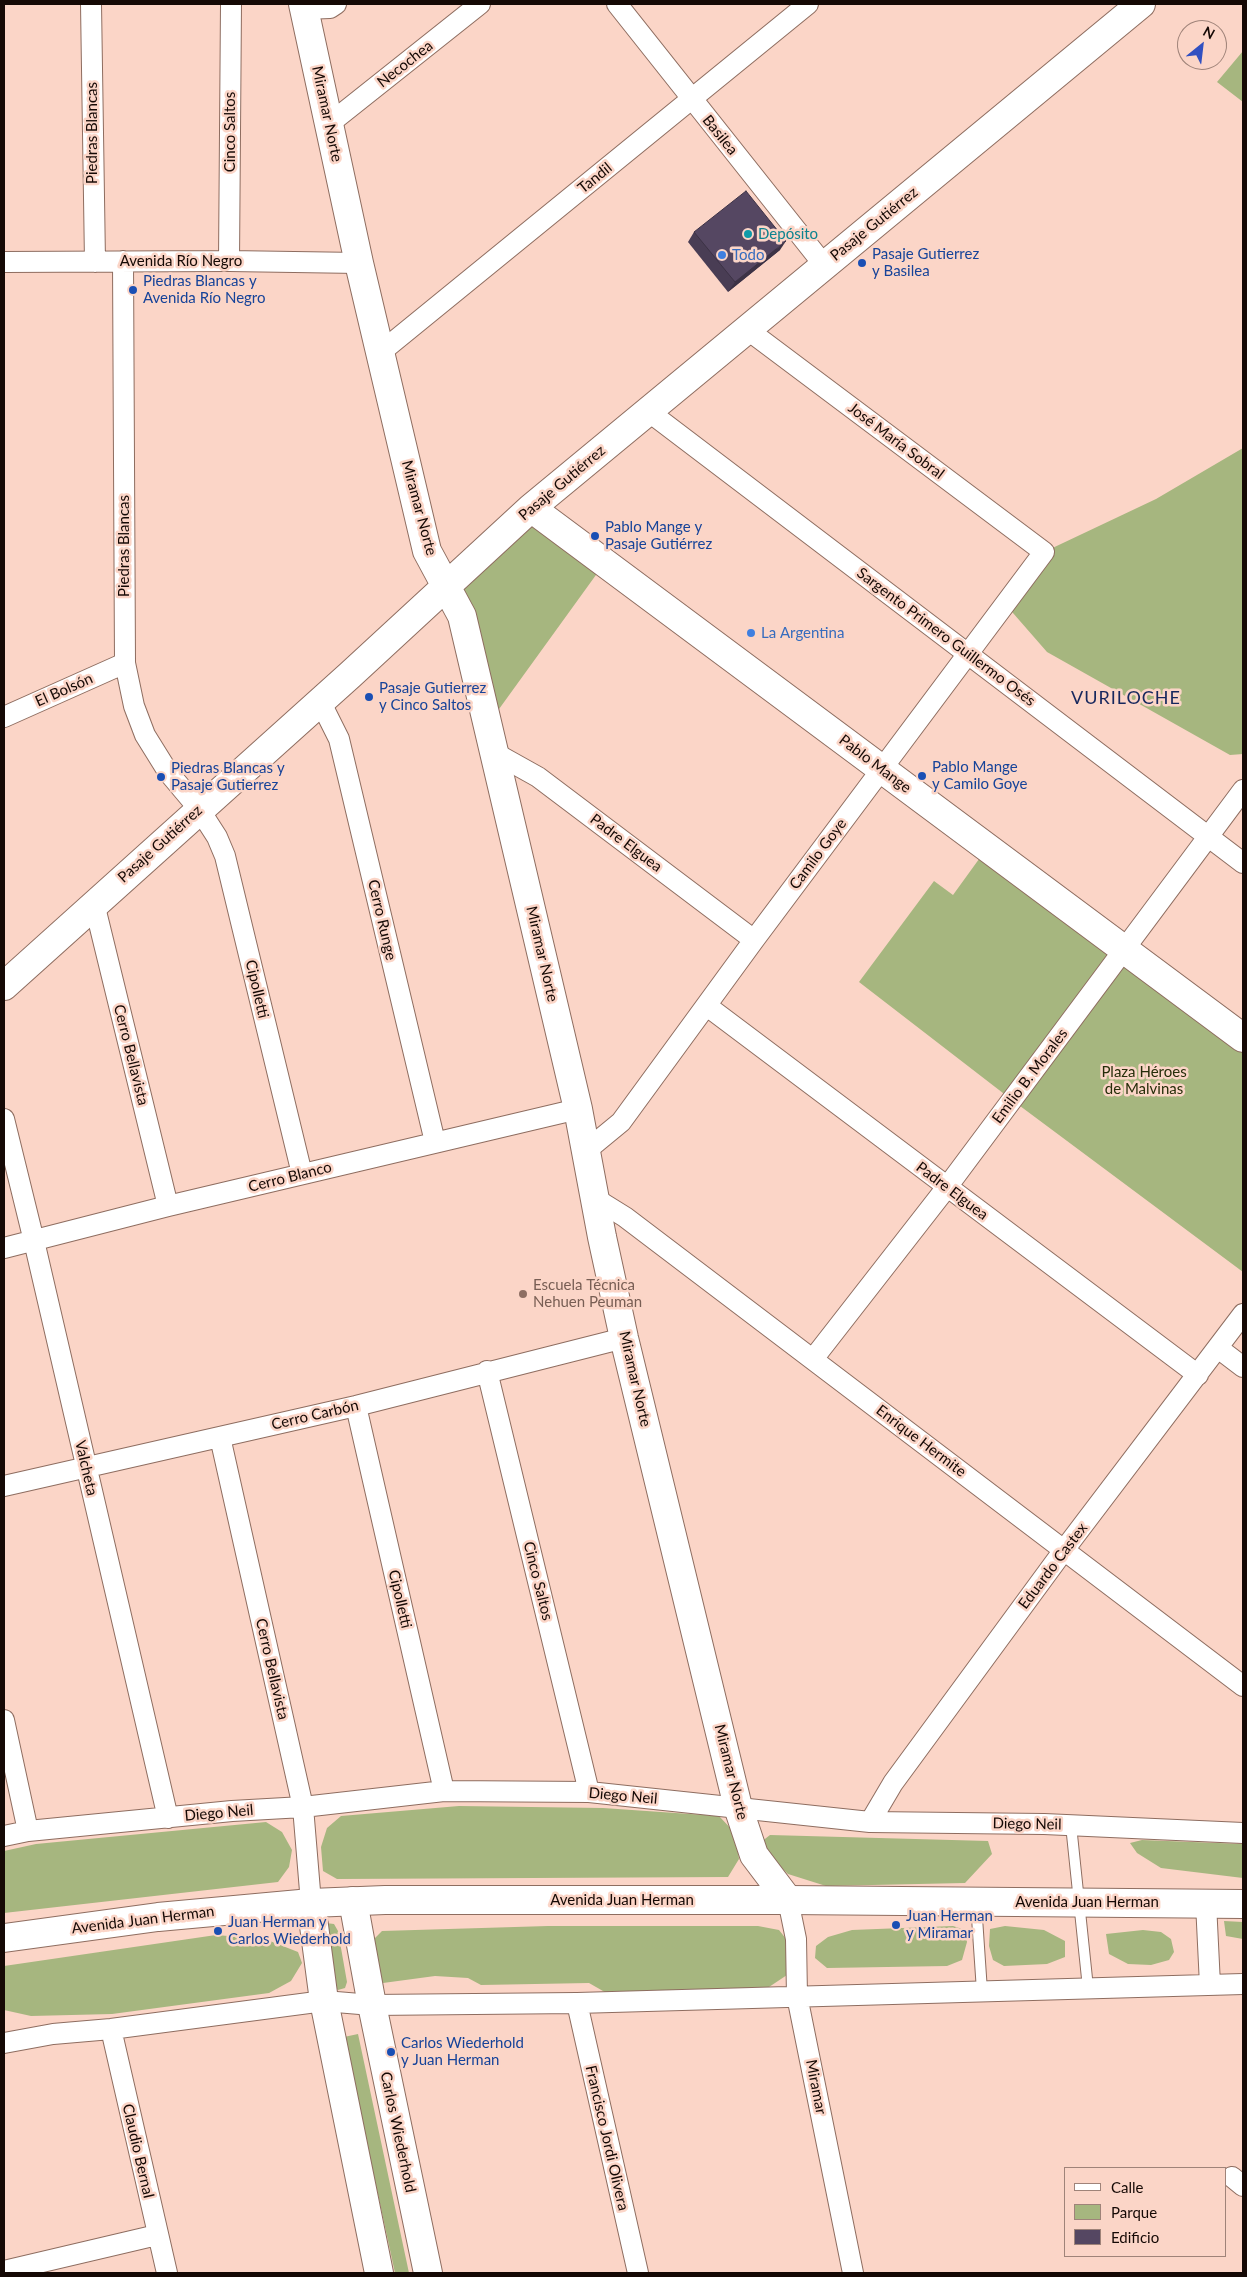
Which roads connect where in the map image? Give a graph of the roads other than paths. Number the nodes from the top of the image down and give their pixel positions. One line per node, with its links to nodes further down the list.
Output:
1 (91, 4): 14 (street, Piedras Blancas)
2 (231, 4): 12 (street, Cinco Saltos)
3 (336, 4): 8 (street)
4 (480, 4): 10 (street, Necochea)
5 (617, 4): 9 (street, Basilea)
6 (808, 4): 9 (street, Tandil)
7 (1141, 4): 16 (street, Pasaje Gutiérrez)
8 (304, 7): 10 (street, Miramar Norte)
9 (692, 99): 16 (street, Basilea); 18 (street, Tandil)
10 (329, 124): 15 (street, Miramar Norte)
11 (123, 261): 12 (street, Avenida Río Negro); 14 (street, Avenida Río Negro); 24 (street, Piedras Blancas)
12 (229, 261): 15 (street, Avenida Río Negro)
13 (4, 262): 14 (street, Avenida Río Negro)
14 (95, 262)
15 (359, 263): 18 (street, Miramar Norte)
16 (824, 265): 17 (street, Pasaje Gutiérrez)
17 (748, 330): 19 (street, Pasaje Gutiérrez); 21 (street, José María Sobral)
18 (381, 352): 22 (street, Miramar Norte)
19 (648, 411): 20 (street, Pasaje Gutiérrez); 23 (street, Sargento Primero Guillermo Osés)
20 (531, 508): 22 (street, Pasaje Gutiérrez); 28 (street, Pablo Mange)
21 (1044, 552): 23 (street, Camilo Goye)
22 (446, 588): 25 (street, Pasaje Gutiérrez); 27 (street, Miramar Norte)
23 (969, 654): 28 (street, Camilo Goye); 31 (street, Sargento Primero Guillermo Osés)
24 (125, 663): 26 (street, El Bolsón); 30 (street, Piedras Blancas)
25 (320, 701): 30 (street, Pasaje Gutiérrez); 41 (street, Cerro Runge)
26 (4, 717)
27 (495, 754): 34 (street, Padre Elguea); 39 (street, Miramar Norte)
28 (882, 769): 34 (street, Camilo Goye); 35 (street, Pablo Mange)
29 (1243, 790): 31 (street, Emilio B. Morales)
30 (199, 809): 33 (street, Pasaje Gutiérrez); 43 (street, Cipolletti)
31 (1208, 836): 32 (street, Sargento Primero Guillermo Osés); 35 (street, Emilio B. Morales)
32 (1243, 863)
33 (94, 903): 36 (street, Pasaje Gutiérrez); 46 (street, Cerro Bellavista)
34 (754, 940): 37 (street, Camilo Goye)
35 (1124, 949): 38 (street, Pablo Mange); 44 (street, Emilio B. Morales)
36 (4, 986)
37 (707, 1006): 42 (street, Camilo Goye); 44 (street, Padre Elguea)
38 (1243, 1038)
39 (578, 1109): 41 (street, Cerro Blanco); 42 (street, Miramar Norte)
40 (4, 1119): 47 (street, Valcheta)
41 (434, 1142): 43 (street, Cerro Blanco)
42 (587, 1150): 45 (street, Miramar Norte)
43 (302, 1174): 46 (street, Cerro Blanco)
44 (947, 1187): 52 (street, Emilio B. Morales); 55 (street, Padre Elguea)
45 (596, 1199): 50 (street, Miramar Norte); 52 (street, Enrique Hermite)
46 (168, 1206): 47 (street, Cerro Blanco)
47 (34, 1241): 48 (street, Cerro Blanco); 58 (street, Valcheta)
48 (4, 1248)
49 (1243, 1314): 51 (street, Eduardo Castex)
50 (624, 1338): 54 (street, Cerro Carbón); 66 (street, Miramar Norte)
51 (1218, 1348): 53 (street); 55 (street, Eduardo Castex)
52 (813, 1359): 60 (street, Enrique Hermite)
53 (1243, 1367)
54 (487, 1371): 56 (street, Cerro Carbón); 64 (street, Cinco Saltos)
55 (1198, 1375): 60 (street, Eduardo Castex)
56 (356, 1406): 57 (street, Cerro Carbón); 63 (street, Cipolletti)
57 (220, 1437): 58 (street, Cerro Carbón); 65 (street, Cerro Bellavista)
58 (86, 1466): 59 (street, Cerro Carbón); 67 (street, Valcheta)
59 (4, 1486)
60 (1064, 1550): 61 (street, Enrique Hermite); 68 (street, Eduardo Castex)
61 (1243, 1686)
62 (4, 1720): 70 (street)
63 (444, 1792): 64 (street, Diego Neil); 65 (street, Diego Neil)
64 (589, 1792): 66 (street, Diego Neil)
65 (303, 1807): 67 (street, Diego Neil); 77 (street, Cerro Bellavista)
66 (738, 1807): 68 (street, Diego Neil); 73 (street, Miramar Norte)
67 (168, 1818): 70 (street, Diego Neil)
68 (870, 1822): 69 (street, Diego Neil)
69 (1071, 1825): 71 (street, Diego Neil); 76 (lane)
70 (28, 1831): 72 (street, Diego Neil)
71 (1243, 1833)
72 (4, 1836)
73 (788, 1900): 74 (street, Avenida Juan Herman); 75 (street, Avenida Juan Herman); 85 (street, Miramar)
74 (353, 1901): 77 (street, Avenida Juan Herman); 88 (street, Carlos Wiederhold)
75 (976, 1902): 76 (street, Avenida Juan Herman); 84 (lane)
76 (1080, 1902): 78 (street, Avenida Juan Herman); 83 (lane)
77 (311, 1903): 80 (street, Avenida Juan Herman); 86 (street)
78 (1206, 1903): 79 (street, Avenida Juan Herman); 82 (street)
79 (1243, 1904)
80 (4, 1938)
81 (1243, 1984): 82 (street)
82 (1210, 1985): 83 (street)
83 (1088, 1988): 84 (street)
84 (982, 1991): 85 (street)
85 (797, 1996): 87 (street); 97 (street, Miramar)
86 (324, 2001): 88 (street); 89 (street); 94 (street)
87 (576, 2004): 88 (street); 96 (street, Francisco Jordi Olivera)
88 (372, 2005): 95 (street, Carlos Wiederhold)
89 (111, 2029): 90 (street); 91 (street, Claudio Bernal)
90 (4, 2043)
91 (157, 2235): 92 (street); 93 (street, Claudio Bernal)
92 (4, 2271)
93 (167, 2273)
94 (379, 2273)
95 (428, 2273)
96 (638, 2273)
97 (853, 2273)

